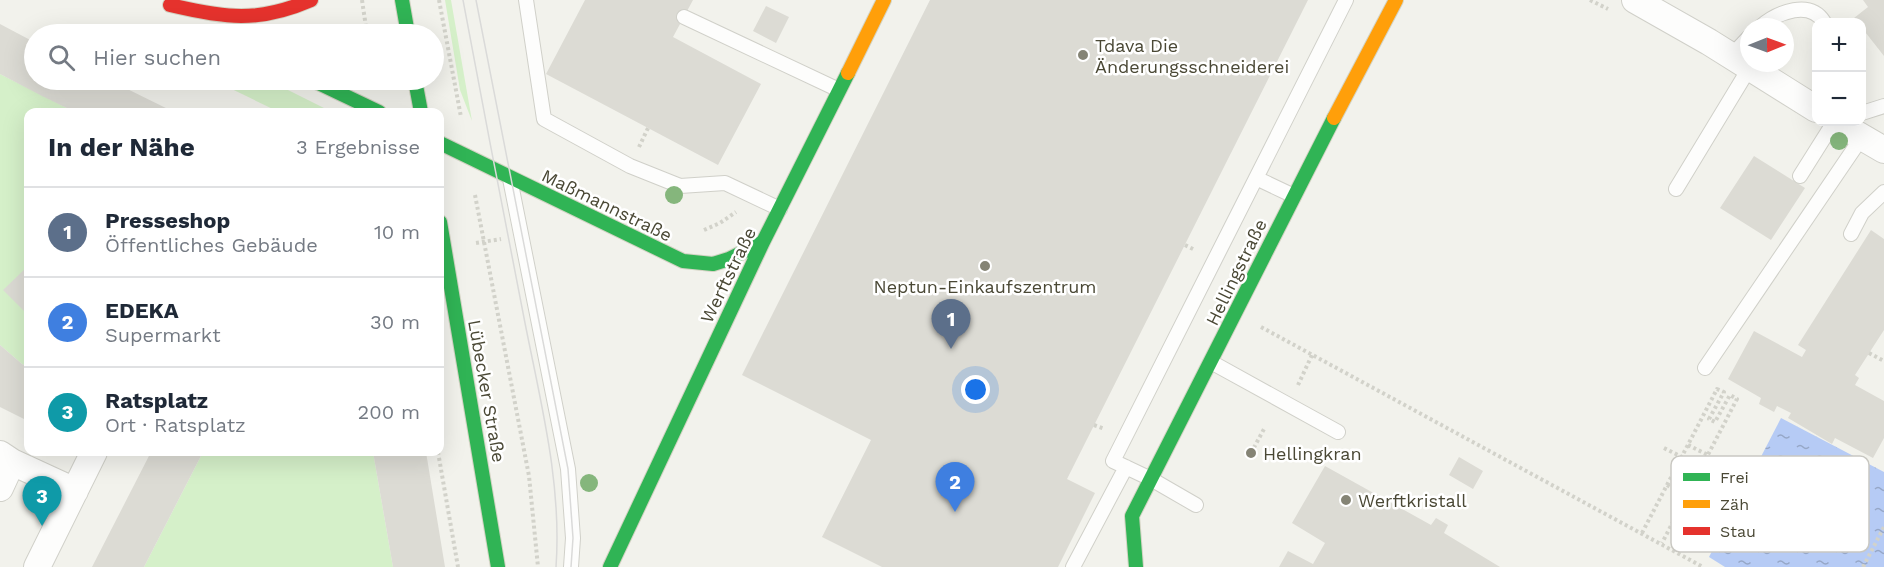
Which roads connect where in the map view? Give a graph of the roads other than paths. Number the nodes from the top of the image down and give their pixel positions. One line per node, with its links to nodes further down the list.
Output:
1 (311, 0): 8 (street)
2 (402, 0): 14 (street)
3 (526, 0): 35 (lane)
4 (866, 0): 9 (lane)
5 (1346, 0): 31 (lane)
6 (1396, 0): 34 (street, Hellingstraße)
7 (1635, 0): 15 (street)
8 (165, 3): 13 (street)
9 (882, 3): 20 (street, Werftstraße)
10 (684, 17): 20 (lane)
11 (1771, 18): 12 (lane)
12 (1822, 18)
13 (205, 24)
14 (406, 24)
15 (1740, 60)
16 (1740, 63): 32 (lane)
17 (1758, 72): 21 (street)
18 (333, 90): 23 (street)
19 (417, 90): 24 (street)
20 (839, 90): 35 (street, Werftstraße)
21 (1812, 106)
22 (1884, 106): 27 (lane)
23 (371, 108)
24 (420, 108)
25 (1832, 126): 29 (lane)
26 (1847, 126): 27 (street)
27 (1869, 133): 40 (lane)
28 (444, 145): 30 (street, Maßmannstraße)
29 (1800, 176)
30 (510, 178): 37 (street, Maßmannstraße); 52 (lane)
31 (1256, 178): 34 (lane); 44 (lane)
32 (1677, 189)
33 (1884, 192): 36 (lane)
34 (1294, 196): 39 (street, Hellingstraße)
35 (780, 209): 37 (street, Werftstraße)
36 (1851, 234)
37 (764, 242): 49 (street, Werftstraße)
38 (444, 249): 51 (street, Lübecker Straße)
39 (1211, 362): 41 (lane); 45 (street, Hellingstraße)
40 (1705, 368)
41 (1338, 432)
42 (92, 456): 47 (street)
43 (6, 458): 46 (street); 47 (street)
44 (1126, 467): 45 (lane); 53 (lane)
45 (1151, 479): 48 (lane); 54 (street, Hellingstraße)
46 (0, 488)
47 (75, 491): 50 (street)
48 (1196, 505)
49 (620, 561)
50 (37, 567)
51 (498, 567)
52 (571, 567)
53 (1073, 567)
54 (1136, 567)

